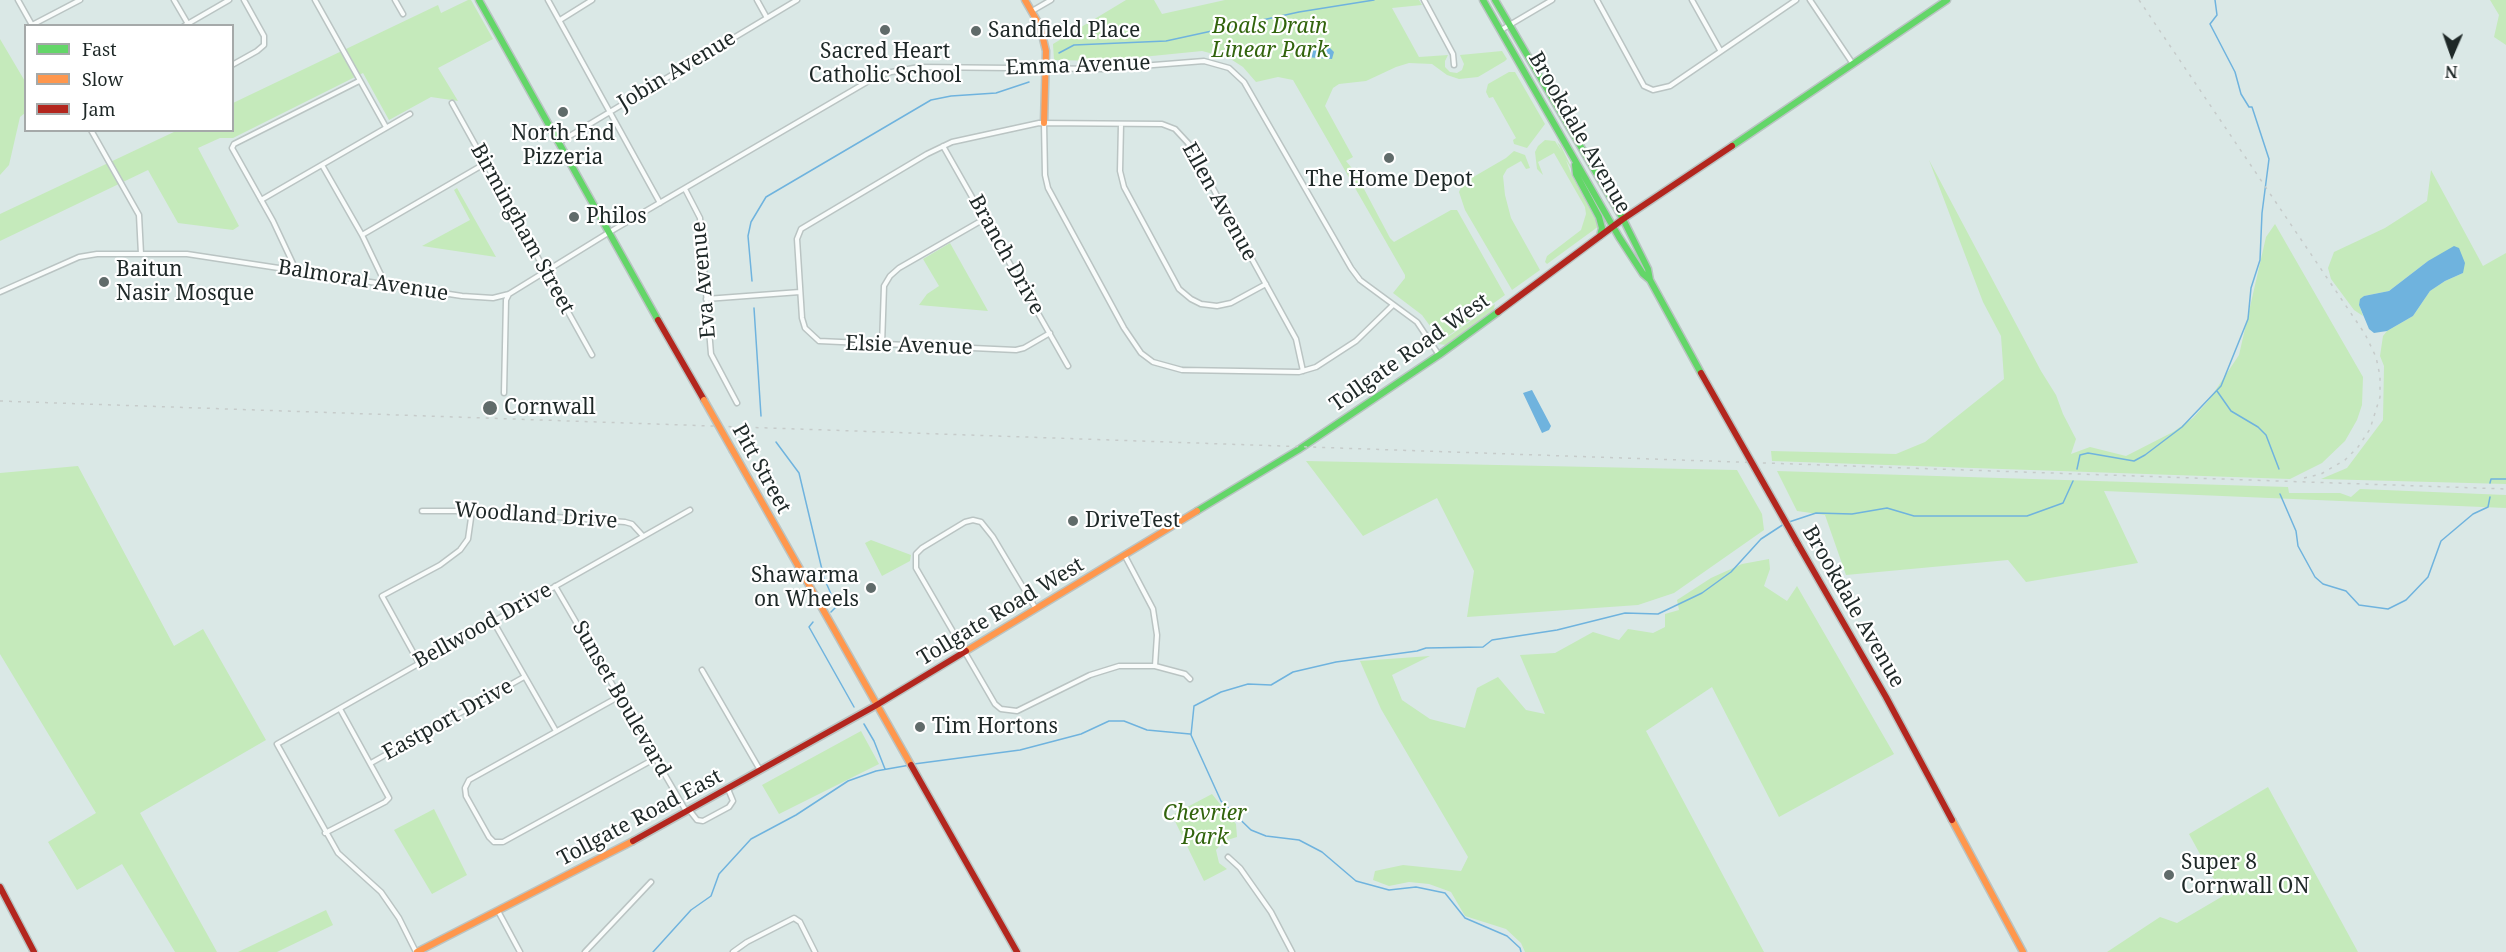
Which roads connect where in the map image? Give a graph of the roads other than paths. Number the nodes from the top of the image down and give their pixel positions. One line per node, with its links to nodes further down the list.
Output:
1 (18, 0): 28 (street)
2 (80, 0): 29 (street)
3 (174, 0): 30 (street)
4 (230, 0): 31 (street)
5 (244, 0): 35 (street)
6 (315, 0): 39 (street)
7 (395, 0): 25 (street)
8 (479, 0): 47 (street, Pitt Street)
9 (548, 0): 27 (street)
10 (592, 0): 27 (street)
11 (757, 0): 26 (street)
12 (797, 0): 26 (street, Jobin Avenue)
13 (1026, 0): 24 (street)
14 (1052, 0): 24 (street)
15 (1424, 0): 36 (street)
16 (1483, 0): 33 (street, Brookdale Avenue)
17 (1495, 0): 32 (street, Brookdale Avenue)
18 (1552, 0): 32 (street)
19 (1597, 0): 34 (street)
20 (1692, 0): 34 (street)
21 (1796, 0): 34 (street)
22 (1810, 0): 37 (street)
23 (1947, 0): 37 (street, Tollgate Road West)
24 (1032, 11): 38 (street)
25 (403, 14)
26 (767, 18): 41 (street, Jobin Avenue)
27 (560, 20): 41 (street)
28 (31, 24)
29 (34, 24)
30 (186, 24)
31 (188, 24)
32 (1509, 25): 33 (street); 56 (street, Brookdale Avenue)
33 (1500, 30): 49 (street, Brookdale Avenue)
34 (1720, 50)
35 (234, 64)
36 (1454, 64)
37 (1853, 64): 56 (street, Tollgate Road West)
38 (1046, 69): 43 (street); 52 (street, Emma Avenue); 71 (street, Emma Avenue)
39 (359, 81): 45 (street); 53 (street)
40 (452, 103): 50 (street, Birmingham Street)
41 (609, 111): 47 (street, Jobin Avenue); 54 (street)
42 (410, 114): 45 (street)
43 (1044, 123): 44 (street, Ellen Avenue); 48 (street, Ellen Avenue); 77 (street)
44 (1121, 124): 66 (street, Ellen Avenue); 66 (street)
45 (386, 127): 51 (street)
46 (92, 132): 61 (street)
47 (558, 143): 58 (street, Pitt Street)
48 (943, 146): 55 (street, Branch Drive); 68 (street, Ellen Avenue)
49 (1575, 161): 57 (street, Brookdale Avenue); 60 (street)
50 (486, 164): 59 (street); 63 (street, Birmingham Street)
51 (322, 165): 53 (street); 59 (street)
52 (685, 189): 54 (street, Emma Avenue); 70 (street, Eva Avenue)
53 (261, 200): 62 (street)
54 (660, 203): 58 (street, Emma Avenue)
55 (986, 218): 72 (street, Branch Drive); 73 (street)
56 (1623, 219): 57 (street, Tollgate Road West); 64 (street, Brookdale Avenue)
57 (1613, 226): 60 (street, Tollgate Road West); 64 (street, Brookdale Avenue)
58 (608, 233): 63 (street, Balmoral Avenue); 95 (street, Pitt Street, bridge)
59 (362, 235): 65 (street)
60 (1600, 236): 75 (street, Tollgate Road West)
61 (141, 254): 62 (street, Balmoral Avenue); 67 (street, Balmoral Avenue)
62 (296, 271): 65 (street, Balmoral Avenue)
63 (545, 271): 69 (street, Balmoral Avenue); 74 (street, Birmingham Street)
64 (1650, 280): 116 (street, Brookdale Avenue, bridge)
65 (385, 283): 69 (street, Balmoral Avenue)
66 (1266, 284): 77 (street, Ellen Avenue)
67 (0, 291)
68 (800, 292): 70 (street); 73 (street, Elsie Avenue)
69 (509, 294): 78 (street)
70 (706, 299): 79 (street, Eva Avenue)
71 (1393, 304): 75 (street, Emma Avenue); 77 (street)
72 (1050, 333): 73 (street, Elsie Avenue); 76 (street, Branch Drive)
73 (882, 345)
74 (592, 355)
75 (1439, 355): 84 (street, Tollgate Road West)
76 (1068, 366)
77 (1303, 371)
78 (504, 393)
79 (737, 403)
80 (690, 510): 83 (street, Bellwood Drive)
81 (422, 511): 82 (street, Woodland Drive)
82 (472, 511): 83 (street, Woodland Drive); 89 (street)
83 (643, 536): 85 (street, Bellwood Drive)
84 (1125, 556): 86 (street, Tollgate Road West); 90 (street)
85 (555, 586): 87 (street, Bellwood Drive); 94 (street, Sunset Boulevard)
86 (1036, 609): 88 (street, Tollgate Road West); 88 (street)
87 (493, 621): 89 (street, Bellwood Drive); 92 (street)
88 (966, 652): 90 (street); 95 (street, Tollgate Road West)
89 (419, 663): 96 (street, Bellwood Drive)
90 (1155, 666): 93 (street)
91 (702, 670): 100 (street)
92 (524, 677): 97 (street); 99 (street, Eastport Drive)
93 (1190, 679)
94 (620, 696): 97 (street); 98 (street, Sunset Boulevard)
95 (875, 706): 100 (street, Tollgate Road East); 114 (street, Pitt Street)
96 (340, 709): 99 (street); 103 (street, Bellwood Drive)
97 (556, 731): 98 (street)
98 (656, 758): 102 (street, Sunset Boulevard)
99 (371, 763): 103 (street)
100 (760, 771): 101 (street, Tollgate Road East)
101 (728, 789): 102 (street, Tollgate Road East); 102 (street)
102 (688, 812): 107 (street, Tollgate Road East)
103 (325, 832): 109 (street)
104 (1228, 856): 115 (street)
105 (651, 882): 111 (street)
106 (0, 887): 108 (street)
107 (498, 911): 109 (street, Tollgate Road East); 110 (street)
108 (34, 952)
109 (417, 952)
110 (520, 952)
111 (585, 952)
112 (733, 952): 113 (street)
113 (815, 952)
114 (1017, 952)
115 (1292, 952)
116 (2023, 952)

